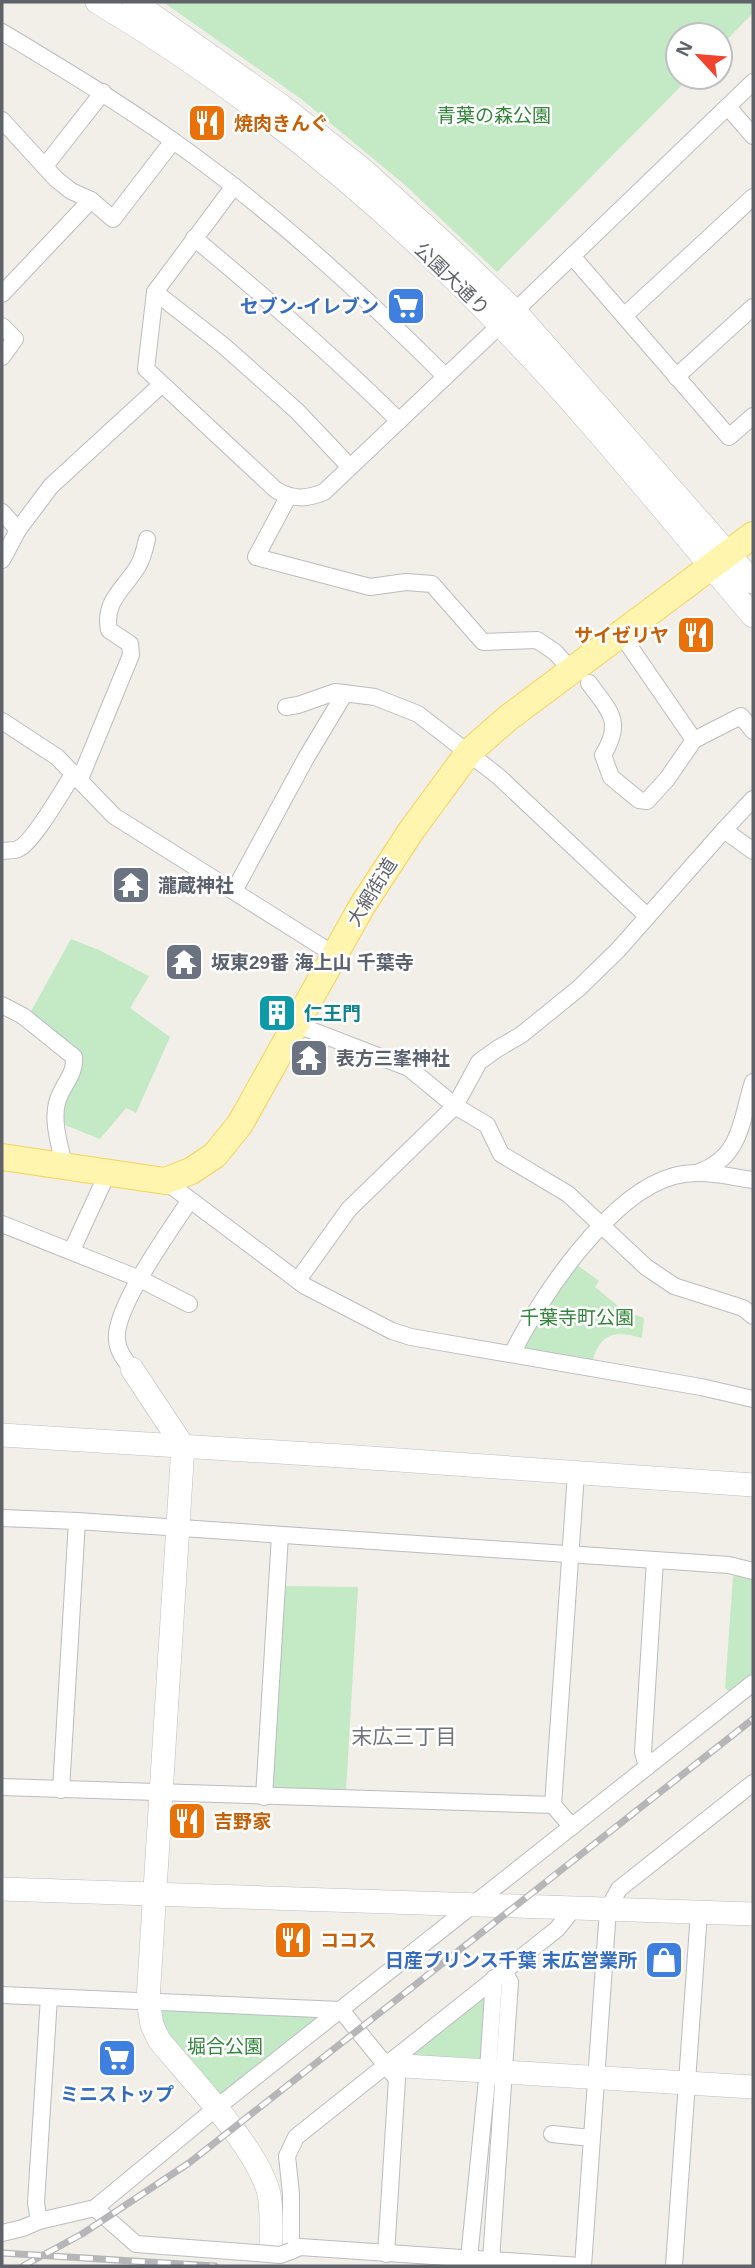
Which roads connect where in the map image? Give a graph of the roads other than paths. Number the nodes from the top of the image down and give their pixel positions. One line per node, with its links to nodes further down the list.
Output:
1 (97, 2): 20 (street, 公園大通り)
2 (134, 2): 20 (street, 公園大通り)
3 (2, 32): 5 (street)
4 (753, 82): 6 (street)
5 (103, 92): 9 (street); 10 (street)
6 (728, 107): 8 (street); 15 (street)
7 (2, 120): 10 (street)
8 (753, 136)
9 (173, 141): 11 (street); 13 (street)
10 (45, 166): 13 (street)
11 (234, 186): 14 (street); 23 (street)
12 (753, 197): 19 (street)
13 (91, 200): 17 (street)
14 (194, 238): 16 (street); 27 (street)
15 (572, 256): 19 (street); 20 (street)
16 (155, 292): 25 (street); 28 (street)
17 (2, 293)
18 (753, 307): 24 (street)
19 (624, 316): 24 (street)
20 (507, 318): 23 (street); 35 (street, 公園大通り)
21 (2, 326): 22 (street)
22 (2, 357)
23 (445, 376): 27 (street)
24 (676, 377): 26 (street)
25 (161, 385): 29 (street); 31 (street)
26 (753, 416)
27 (399, 421): 28 (street)
28 (350, 467): 29 (street)
29 (288, 497): 39 (street)
30 (2, 512): 31 (street)
31 (18, 530): 34 (street)
32 (753, 535): 35 (main road, 大網街道)
33 (148, 539): 46 (street)
34 (2, 560)
35 (720, 560): 36 (street, 公園大通り); 37 (street, 公園大通り); 38 (main road, 大網街道)
36 (753, 582)
37 (753, 616)
38 (621, 634): 39 (main road, 大網街道); 44 (street)
39 (580, 677): 44 (street); 45 (main road, 大網街道)
40 (345, 693): 41 (street); 45 (street); 51 (street)
41 (286, 707)
42 (2, 721): 46 (street)
43 (753, 731): 44 (street)
44 (694, 740)
45 (469, 752): 52 (street); 53 (main road, 大網街道)
46 (77, 776): 49 (street); 51 (street)
47 (753, 799): 48 (street)
48 (724, 830): 50 (street); 52 (street)
49 (2, 850)
50 (753, 850)
51 (234, 891): 53 (street)
52 (647, 916): 57 (street)
53 (335, 955): 55 (main road, 大網街道)
54 (2, 1005): 59 (street)
55 (295, 1024): 57 (street); 63 (main road, 大網街道)
56 (753, 1082): 61 (street)
57 (454, 1106): 66 (street); 69 (street)
58 (2, 1157): 59 (main road)
59 (64, 1165): 60 (main road)
60 (108, 1172): 63 (main road); 67 (street)
61 (699, 1172): 62 (street); 66 (street)
62 (753, 1180)
63 (165, 1181): 64 (street)
64 (190, 1200): 68 (street); 69 (street)
65 (2, 1224): 67 (street)
66 (603, 1225): 71 (street); 72 (street)
67 (72, 1250): 68 (street)
68 (140, 1279): 70 (street); 73 (street)
69 (298, 1280): 72 (street)
70 (189, 1304)
71 (753, 1316)
72 (513, 1354): 74 (street)
73 (132, 1369): 76 (street)
74 (753, 1399)
75 (2, 1435): 76 (street)
76 (183, 1446): 77 (street); 81 (street)
77 (576, 1473): 78 (street); 83 (street)
78 (753, 1485)
79 (2, 1518): 80 (street)
80 (77, 1521): 81 (street); 90 (street)
81 (178, 1528): 82 (street); 91 (street)
82 (280, 1535): 83 (street); 92 (street)
83 (570, 1554): 84 (street); 95 (street)
84 (655, 1560): 85 (street); 87 (street)
85 (753, 1571)
86 (753, 1683): 87 (street)
87 (647, 1767): 96 (street)
88 (753, 1783): 93 (street)
89 (2, 1787): 90 (street)
90 (61, 1790): 91 (street)
91 (161, 1794): 92 (street); 98 (street)
92 (264, 1797): 95 (street)
93 (734, 1797): 94 (street); 101 (street)
94 (753, 1799)
95 (553, 1805): 96 (street)
96 (572, 1827): 99 (street)
97 (2, 1889): 98 (street)
98 (154, 1894): 99 (street); 107 (street)
99 (476, 1905): 100 (street); 108 (street)
100 (574, 1908): 101 (street); 104 (street)
101 (608, 1909): 102 (street); 111 (street)
102 (699, 1912): 103 (street); 112 (street)
103 (753, 1914)
104 (499, 1975): 109 (street); 110 (street)
105 (2, 1995): 106 (street)
106 (49, 1997): 107 (street); 118 (street)
107 (148, 2000): 108 (street); 114 (street)
108 (341, 2010): 109 (street); 114 (street)
109 (387, 2065): 110 (street); 120 (street); 121 (street)
110 (496, 2070): 111 (street); 122 (street); 123 (street)
111 (595, 2077): 112 (street); 116 (street)
112 (687, 2083): 113 (street); 125 (street)
113 (753, 2087)
114 (215, 2109): 117 (street); 120 (street)
115 (552, 2134): 116 (street)
116 (591, 2138): 124 (street)
117 (95, 2208): 118 (street); 120 (street)
118 (39, 2221): 119 (street)
119 (2, 2233)
120 (273, 2249): 121 (street)
121 (386, 2254): 122 (street)
122 (470, 2258): 123 (street)
123 (491, 2260): 124 (street)
124 (582, 2266)
125 (674, 2266)

